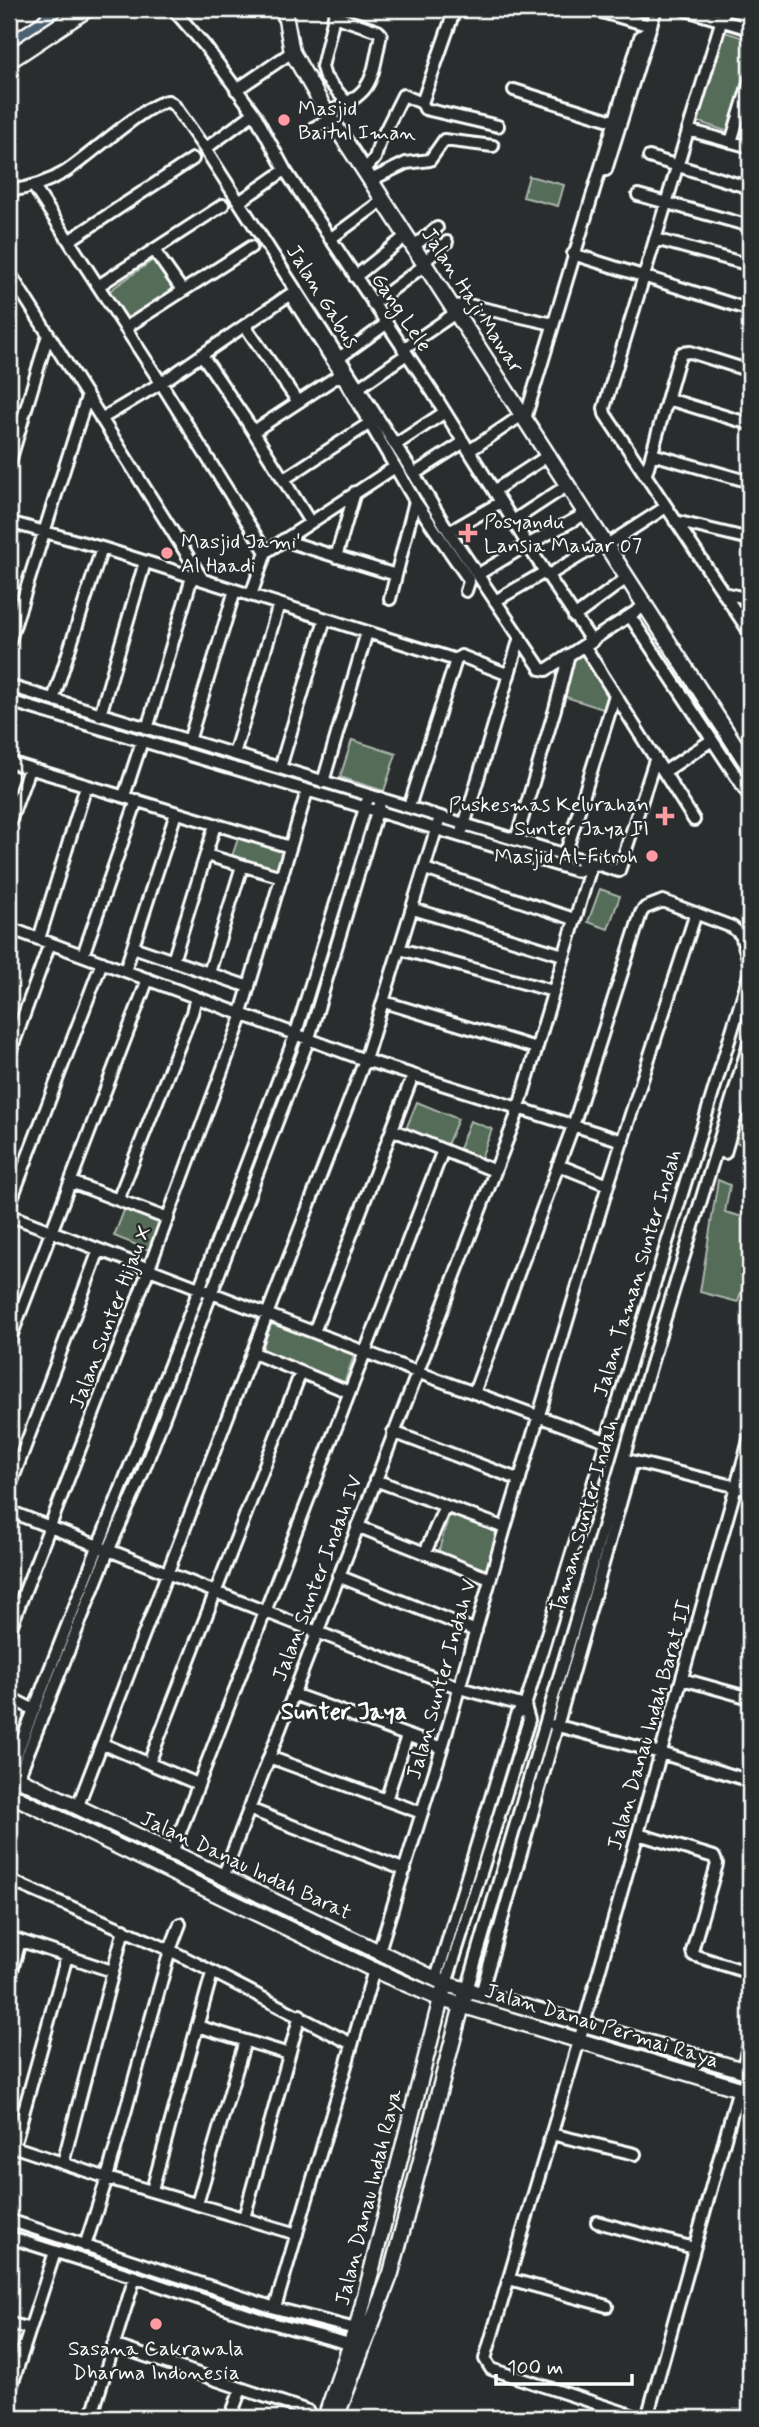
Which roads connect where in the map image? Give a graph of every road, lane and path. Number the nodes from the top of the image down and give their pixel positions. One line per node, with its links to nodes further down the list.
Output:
1 (33, 9): 11 (main road)
2 (86, 9): 15 (main road)
3 (173, 9): 17 (street, Gang Lele)
4 (284, 9): 14 (street, Jalan Haji Mawar)
5 (455, 9): 19 (street)
6 (591, 9): 12 (street)
7 (656, 9): 12 (street)
8 (683, 9): 10 (street)
9 (725, 9): 10 (street)
10 (721, 20): 13 (street); 26 (street)
11 (9, 25)
12 (650, 28): 23 (street); 53 (street)
13 (750, 29)
14 (292, 52): 17 (street); 22 (street, Jalan Haji Mawar)
15 (9, 60)
16 (749, 85): 27 (street)
17 (236, 90): 21 (street, Gang Lele)
18 (514, 90): 23 (street)
19 (422, 103): 24 (street); 35 (street)
20 (348, 104): 20 (street); 22 (street)
21 (254, 113): 30 (street); 34 (street, Gang Lele)
22 (329, 116): 25 (street); 35 (street, Jalan Haji Mawar)
23 (613, 121): 53 (street)
24 (498, 126)
25 (313, 128)
26 (688, 130): 27 (street); 33 (street)
27 (731, 142): 29 (street)
28 (493, 146): 35 (street)
29 (750, 147)
30 (205, 149): 36 (street, Jalan Gabus); 41 (street, Jalan Gabus)
31 (649, 157): 33 (street)
32 (193, 159): 48 (street)
33 (677, 166): 37 (street); 42 (street)
34 (285, 170): 41 (street); 46 (street, Gang Lele)
35 (368, 176): 40 (street, Jalan Haji Mawar)
36 (34, 187): 38 (street, Jalan Gabus); 48 (street)
37 (750, 188)
38 (9, 191)
39 (638, 195): 42 (street)
40 (383, 200): 46 (street); 49 (street, Jalan Haji Mawar)
41 (239, 202): 71 (street, Jalan Gabus)
42 (666, 202): 44 (street); 47 (street)
43 (223, 205): 52 (street)
44 (750, 226)
45 (437, 229): 49 (street)
46 (330, 239): 57 (street, Gang Lele)
47 (655, 239): 54 (street); 56 (street)
48 (70, 240): 59 (street)
49 (410, 241): 55 (street, Jalan Haji Mawar); 57 (street)
50 (447, 242): 55 (street)
51 (251, 247): 60 (street)
52 (155, 250): 59 (street); 60 (street)
53 (575, 256): 56 (street); 65 (street)
54 (749, 261)
55 (426, 263): 61 (street); 62 (street, Jalan Haji Mawar)
56 (644, 276): 63 (street); 92 (street)
57 (355, 277): 61 (street, Gang Lele)
58 (10, 278): 68 (street)
59 (99, 285): 67 (street)
60 (182, 290): 67 (street)
61 (373, 304): 64 (street, Gang Lele)
62 (455, 309): 65 (street); 69 (street); 80 (street, Jalan Haji Mawar)
63 (750, 310)
64 (387, 324): 69 (street, Gang Lele); 71 (street)
65 (553, 324): 80 (street)
66 (245, 326): 70 (street); 73 (street); 78 (street)
67 (125, 328): 74 (street)
68 (48, 335): 76 (street); 89 (street)
69 (405, 352): 75 (street); 79 (street, Gang Lele)
70 (202, 355): 74 (street); 84 (street)
71 (339, 358): 75 (street, Jalan Gabus)
72 (750, 370): 77 (street)
73 (341, 374): 78 (street); 82 (street)
74 (161, 383): 81 (street); 113 (street)
75 (358, 388): 85 (street, Jalan Gabus)
76 (87, 397): 81 (street); 107 (street)
77 (668, 399): 83 (street); 87 (street)
78 (298, 402): 84 (street)
79 (445, 412): 85 (street); 86 (street, Gang Lele)
80 (523, 417): 86 (street); 88 (street, Jalan Haji Mawar)
81 (101, 419): 121 (street)
82 (370, 423): 90 (street); 93 (street)
83 (750, 424)
84 (254, 431): 93 (street)
85 (395, 444): 91 (street, Jalan Gabus)
86 (467, 446): 91 (street); 96 (street, Gang Lele)
87 (652, 454): 92 (street); 94 (street)
88 (549, 455): 95 (street, Jalan Haji Mawar); 96 (street)
89 (9, 465)
90 (395, 467): 97 (street); 98 (street)
91 (414, 474): 106 (street, Jalan Gabus)
92 (646, 474): 100 (street)
93 (284, 479): 104 (street)
94 (750, 482)
95 (568, 485): 101 (street, Jalan Haji Mawar); 102 (street)
96 (495, 490): 99 (street, Gang Lele)
97 (355, 492): 104 (street); 114 (street)
98 (415, 501): 117 (street); 123 (street)
99 (501, 502): 102 (street, Gang Lele); 106 (street)
100 (666, 507): 103 (street); 110 (street)
101 (587, 513): 110 (street, Jalan Haji Mawar); 111 (street)
102 (513, 521): 111 (street, Gang Lele)
103 (676, 521): 108 (street); 124 (street)
104 (310, 522): 109 (street)
105 (9, 523): 107 (street)
106 (449, 532): 118 (street, Jalan Gabus)
107 (43, 533): 112 (street); 137 (street)
108 (750, 539)
109 (283, 540): 113 (street); 114 (street)
110 (606, 543): 116 (street); 120 (street, Jalan Haji Mawar)
111 (527, 545): 116 (street, Gang Lele); 118 (street)
112 (102, 548): 115 (street); 144 (street)
113 (266, 552): 125 (street)
114 (336, 557): 117 (street)
115 (145, 562): 119 (street); 146 (street)
116 (546, 574): 128 (street); 131 (street, Gang Lele)
117 (396, 575): 126 (street)
118 (477, 575): 128 (street, Jalan Gabus)
119 (192, 577): 121 (street); 147 (street)
120 (628, 577): 130 (street, Jalan Haji Mawar); 131 (street)
121 (203, 580): 122 (street)
122 (235, 590): 125 (street); 150 (street)
123 (466, 591)
124 (724, 593): 127 (street); 135 (street)
125 (251, 595): 129 (street)
126 (390, 599)
127 (750, 599)
128 (495, 601): 136 (street, Jalan Gabus)
129 (279, 604): 133 (street); 151 (street)
130 (646, 605): 132 (street); 155 (street, Jalan Haji Mawar)
131 (574, 617): 138 (street, Gang Lele)
132 (629, 617): 138 (street); 148 (street)
133 (326, 619): 134 (street); 154 (street)
134 (367, 632): 140 (street); 158 (street)
135 (750, 633)
136 (520, 637): 139 (street, Jalan Gabus); 141 (street)
137 (9, 643)
138 (588, 644): 139 (street); 143 (street, Gang Lele)
139 (568, 657): 177 (street)
140 (456, 660): 141 (street); 166 (street)
141 (509, 675): 173 (street)
142 (9, 686): 144 (street)
143 (615, 695): 152 (street, Gang Lele); 180 (street)
144 (53, 700): 146 (street)
145 (9, 701): 149 (street)
146 (100, 715): 147 (street)
147 (147, 729): 150 (street)
148 (712, 740): 157 (street); 163 (street)
149 (142, 741): 160 (street); 162 (street)
150 (189, 741): 151 (street)
151 (234, 754): 154 (street)
152 (655, 760): 157 (street, Gang Lele); 181 (street)
153 (9, 762): 156 (street)
154 (280, 768): 158 (street)
155 (750, 768)
156 (29, 769): 159 (street); 172 (street)
157 (664, 772): 171 (street, Gang Lele)
158 (323, 782): 161 (street)
159 (86, 786): 162 (street); 189 (street)
160 (307, 791): 167 (street); 178 (street, Jalan Sunter Hijau X)
161 (369, 795): 164 (street); 167 (street)
162 (124, 796): 165 (street)
163 (750, 797)
164 (381, 798): 166 (street); 168 (street)
165 (137, 800): 169 (street); 192 (street)
166 (409, 807): 170 (street)
167 (365, 808): 168 (street); 206 (street)
168 (377, 812): 175 (street); 207 (street)
169 (176, 813): 174 (street); 190 (street)
170 (440, 817): 173 (street); 175 (street)
171 (694, 820)
172 (9, 824)
173 (464, 824): 176 (street); 177 (street)
174 (215, 825): 178 (street); 179 (street)
175 (436, 829): 176 (street); 183 (street)
176 (461, 836): 181 (street)
177 (516, 840): 180 (street)
178 (290, 847): 184 (street, Jalan Sunter Hijau X)
179 (206, 855): 182 (street); 195 (street)
180 (565, 855): 181 (street)
181 (588, 862): 187 (street, Jalan Sunter Indah IV)
182 (242, 866): 184 (street); 199 (street)
183 (425, 869): 185 (street); 187 (street)
184 (282, 877): 201 (street, Jalan Sunter Hijau X)
185 (413, 909): 191 (street); 193 (street)
186 (696, 913): 194 (street); 215 (street); 217 (street, Jalan Sunter Indah V)
187 (574, 919): 193 (street, Jalan Sunter Indah IV)
188 (9, 928): 189 (street)
189 (45, 941): 192 (street); 210 (street)
190 (133, 947): 195 (street); 197 (street)
191 (400, 949): 202 (street); 204 (street)
192 (83, 955): 196 (street)
193 (563, 955): 202 (street, Jalan Sunter Indah IV)
194 (749, 959)
195 (173, 961): 199 (street)
196 (102, 962): 197 (street); 225 (street)
197 (125, 971): 200 (street)
198 (750, 972): 245 (street, Jalan Taman Sunter Indah)
199 (209, 973): 201 (street)
200 (148, 979): 203 (street); 222 (street)
201 (249, 987): 205 (street, Jalan Sunter Hijau X)
202 (553, 991): 209 (street, Jalan Sunter Indah IV)
203 (196, 997): 205 (street); 224 (street)
204 (384, 1002): 209 (street); 211 (street)
205 (242, 1014): 206 (street); 227 (street, Jalan Sunter Hijau X)
206 (296, 1033): 207 (street); 231 (street)
207 (309, 1038): 211 (street); 232 (street)
208 (750, 1040): 219 (street, Taman Sunter Indah)
209 (536, 1048): 214 (street, Jalan Sunter Indah IV)
210 (9, 1056)
211 (365, 1060): 213 (street); 233 (street)
212 (750, 1066): 219 (street)
213 (413, 1075): 214 (street); 216 (street)
214 (519, 1108): 215 (street); 221 (street, Jalan Sunter Indah IV)
215 (573, 1126): 217 (street); 220 (street)
216 (393, 1130): 218 (street); 234 (street)
217 (623, 1141): 223 (street, Jalan Sunter Indah V)
218 (443, 1150): 221 (street); 236 (street)
219 (717, 1151): 246 (street, Taman Sunter Indah)
220 (558, 1165): 223 (street); 241 (street)
221 (495, 1171): 239 (street, Jalan Sunter Indah IV)
222 (71, 1182): 224 (street); 228 (street)
223 (608, 1185): 242 (street, Jalan Sunter Indah V)
224 (118, 1200): 227 (street)
225 (9, 1206)
226 (9, 1215): 228 (street)
227 (168, 1219): 230 (street, Jalan Sunter Hijau X)
228 (51, 1231): 229 (street); 235 (street)
229 (99, 1250): 230 (street); 250 (street)
230 (149, 1269): 231 (street); 254 (street, Jalan Sunter Hijau X)
231 (199, 1288): 232 (street); 257 (street)
232 (212, 1293): 233 (street); 257 (street)
233 (269, 1315): 234 (street); 237 (street)
234 (314, 1332): 236 (street)
235 (9, 1342)
236 (364, 1351): 239 (street); 240 (street)
237 (254, 1353): 238 (street); 259 (street)
238 (301, 1372): 240 (street); 262 (street)
239 (417, 1372): 241 (street); 243 (street, Jalan Sunter Indah IV)
240 (349, 1392): 263 (street)
241 (474, 1393): 242 (street)
242 (539, 1416): 245 (street); 248 (street, Jalan Sunter Indah V)
243 (393, 1432): 247 (street, Jalan Sunter Indah IV); 248 (street)
244 (750, 1437): 249 (street, Jalan Danau Indah Barat II)
245 (606, 1441): 272 (street, Jalan Taman Sunter Indah)
246 (628, 1460): 249 (street); 274 (street, Taman Sunter Indah); 275 (street)
247 (375, 1480): 252 (street); 255 (street, Jalan Sunter Indah IV)
248 (520, 1480): 256 (street, Jalan Sunter Indah V)
249 (735, 1486): 251 (street); 267 (street, Jalan Danau Indah Barat II)
250 (9, 1489)
251 (750, 1490)
252 (444, 1506): 256 (street); 258 (street)
253 (9, 1511): 254 (street)
254 (50, 1526): 257 (street); 265 (street, Jalan Sunter Hijau X)
255 (357, 1526): 258 (street); 260 (street, Jalan Sunter Indah IV)
256 (505, 1528): 261 (street, Jalan Sunter Indah V)
257 (104, 1547): 259 (street); 273 (street); 282 (street)
258 (425, 1553): 261 (street)
259 (169, 1573): 262 (street); 277 (street)
260 (338, 1576): 264 (street); 266 (street, Jalan Sunter Indah IV)
261 (490, 1579): 264 (street, Jalan Sunter Indah V)
262 (216, 1592): 263 (street); 281 (street)
263 (264, 1611): 266 (street); 284 (street)
264 (476, 1631): 268 (street, Jalan Sunter Indah V)
265 (9, 1632)
266 (317, 1632): 268 (street); 269 (street, Jalan Sunter Indah IV)
267 (682, 1679): 271 (street); 279 (street, Jalan Danau Indah Barat II)
268 (460, 1688): 272 (street); 278 (street, Jalan Sunter Indah V)
269 (293, 1694): 276 (street); 280 (street, Jalan Sunter Indah IV)
270 (9, 1697): 273 (street)
271 (750, 1698)
272 (525, 1706): 291 (street, Jalan Taman Sunter Indah); 292 (street, Jalan Taman Sunter Indah)
273 (34, 1710): 282 (street)
274 (545, 1723): 275 (street); 310 (street, Taman Sunter Indah)
275 (558, 1726): 279 (street); 310 (street)
276 (407, 1736): 278 (street); 286 (street)
277 (103, 1744): 281 (street); 287 (street)
278 (442, 1748): 289 (street, Jalan Sunter Indah V)
279 (661, 1754): 283 (street); 290 (street, Jalan Danau Indah Barat II)
280 (269, 1757): 286 (street); 288 (street, Jalan Sunter Indah IV)
281 (149, 1763): 284 (street)
282 (12, 1775): 285 (street); 287 (street, Jalan Danau Indah Barat)
283 (750, 1781)
284 (198, 1784): 293 (street)
285 (9, 1793): 304 (street, Jalan Danau Indah Barat)
286 (387, 1800): 289 (street)
287 (77, 1808): 293 (street, Jalan Danau Indah Barat)
288 (249, 1808): 294 (street); 295 (street, Jalan Sunter Indah IV)
289 (422, 1813): 294 (street, Jalan Sunter Indah V)
290 (638, 1834): 307 (street); 314 (street, Jalan Danau Indah Barat II)
291 (477, 1846): 292 (street); 309 (street, Jalan Taman Sunter Indah)
292 (489, 1849): 309 (street, Jalan Taman Sunter Indah)
293 (172, 1853): 295 (street, Jalan Danau Indah Barat)
294 (405, 1870): 302 (street, Jalan Sunter Indah V)
295 (223, 1877): 302 (street, Jalan Danau Indah Barat)
296 (9, 1880): 298 (street)
297 (180, 1924): 301 (street)
298 (124, 1929): 301 (street); 305 (street)
299 (9, 1937): 300 (street)
300 (20, 1941): 303 (street); 308 (street)
301 (170, 1950): 306 (street); 327 (street)
302 (379, 1951): 309 (street, Jalan Danau Indah Barat)
303 (67, 1956): 305 (street); 324 (street)
304 (374, 1970): 311 (street, Jalan Danau Indah Barat); 319 (street)
305 (112, 1971): 326 (street)
306 (212, 1973): 313 (street); 315 (street)
307 (750, 1973)
308 (9, 1981)
309 (444, 1982): 310 (street, Jalan Danau Indah Barat); 311 (street, Jalan Danau Indah Raya)
310 (470, 1991): 312 (street, Taman Sunter Indah); 314 (street, Jalan Danau Permai Raya)
311 (442, 2000): 312 (street, Jalan Danau Permai Raya); 338 (street, Jalan Danau Indah Raya)
312 (460, 2005): 316 (street, Jalan Danau Permai Raya); 339 (street, Jalan Danau Indah Raya)
313 (300, 2015): 319 (street); 320 (street)
314 (583, 2025): 316 (street, Jalan Danau Indah Barat II); 321 (street, Jalan Danau Permai Raya)
315 (197, 2026): 318 (street); 328 (street)
316 (578, 2039): 322 (street, Jalan Danau Permai Raya); 323 (street, Jalan Danau Indah Barat II)
317 (750, 2040): 321 (street)
318 (245, 2041): 320 (street); 329 (street)
319 (352, 2044): 333 (street)
320 (289, 2054): 330 (street)
321 (746, 2071)
322 (745, 2090): 336 (street)
323 (551, 2134): 325 (street); 341 (street, Jalan Danau Indah Barat II)
324 (11, 2146): 326 (street)
325 (635, 2154)
326 (63, 2163): 327 (street)
327 (107, 2178): 328 (street); 335 (street)
328 (152, 2190): 329 (street)
329 (197, 2204): 330 (street)
330 (244, 2218): 333 (street)
331 (9, 2220): 335 (street)
332 (597, 2222): 336 (street)
333 (297, 2234): 343 (street)
334 (9, 2237): 337 (street)
335 (85, 2246): 343 (street)
336 (694, 2248): 358 (street)
337 (55, 2252): 340 (street); 345 (street)
338 (372, 2267): 339 (street); 346 (street, Jalan Danau Indah Raya)
339 (391, 2273): 346 (street, Jalan Danau Indah Raya)
340 (135, 2277): 347 (street); 348 (street)
341 (509, 2279): 342 (street); 357 (street, Jalan Danau Indah Barat II)
342 (607, 2306)
343 (275, 2308): 346 (street)
344 (9, 2323): 345 (street)
345 (30, 2329): 350 (street)
346 (363, 2331): 348 (street, Jalan Danau Indah Raya)
347 (113, 2345): 349 (street); 352 (street)
348 (357, 2346): 355 (street, Jalan Danau Indah Raya); 356 (street, Jalan Danau Indah Raya)
349 (241, 2389): 351 (street); 354 (street)
350 (9, 2394)
351 (308, 2411)
352 (92, 2415): 353 (street)
353 (111, 2418)
354 (230, 2418)
355 (325, 2418)
356 (336, 2418)
357 (641, 2418)
358 (647, 2418)

